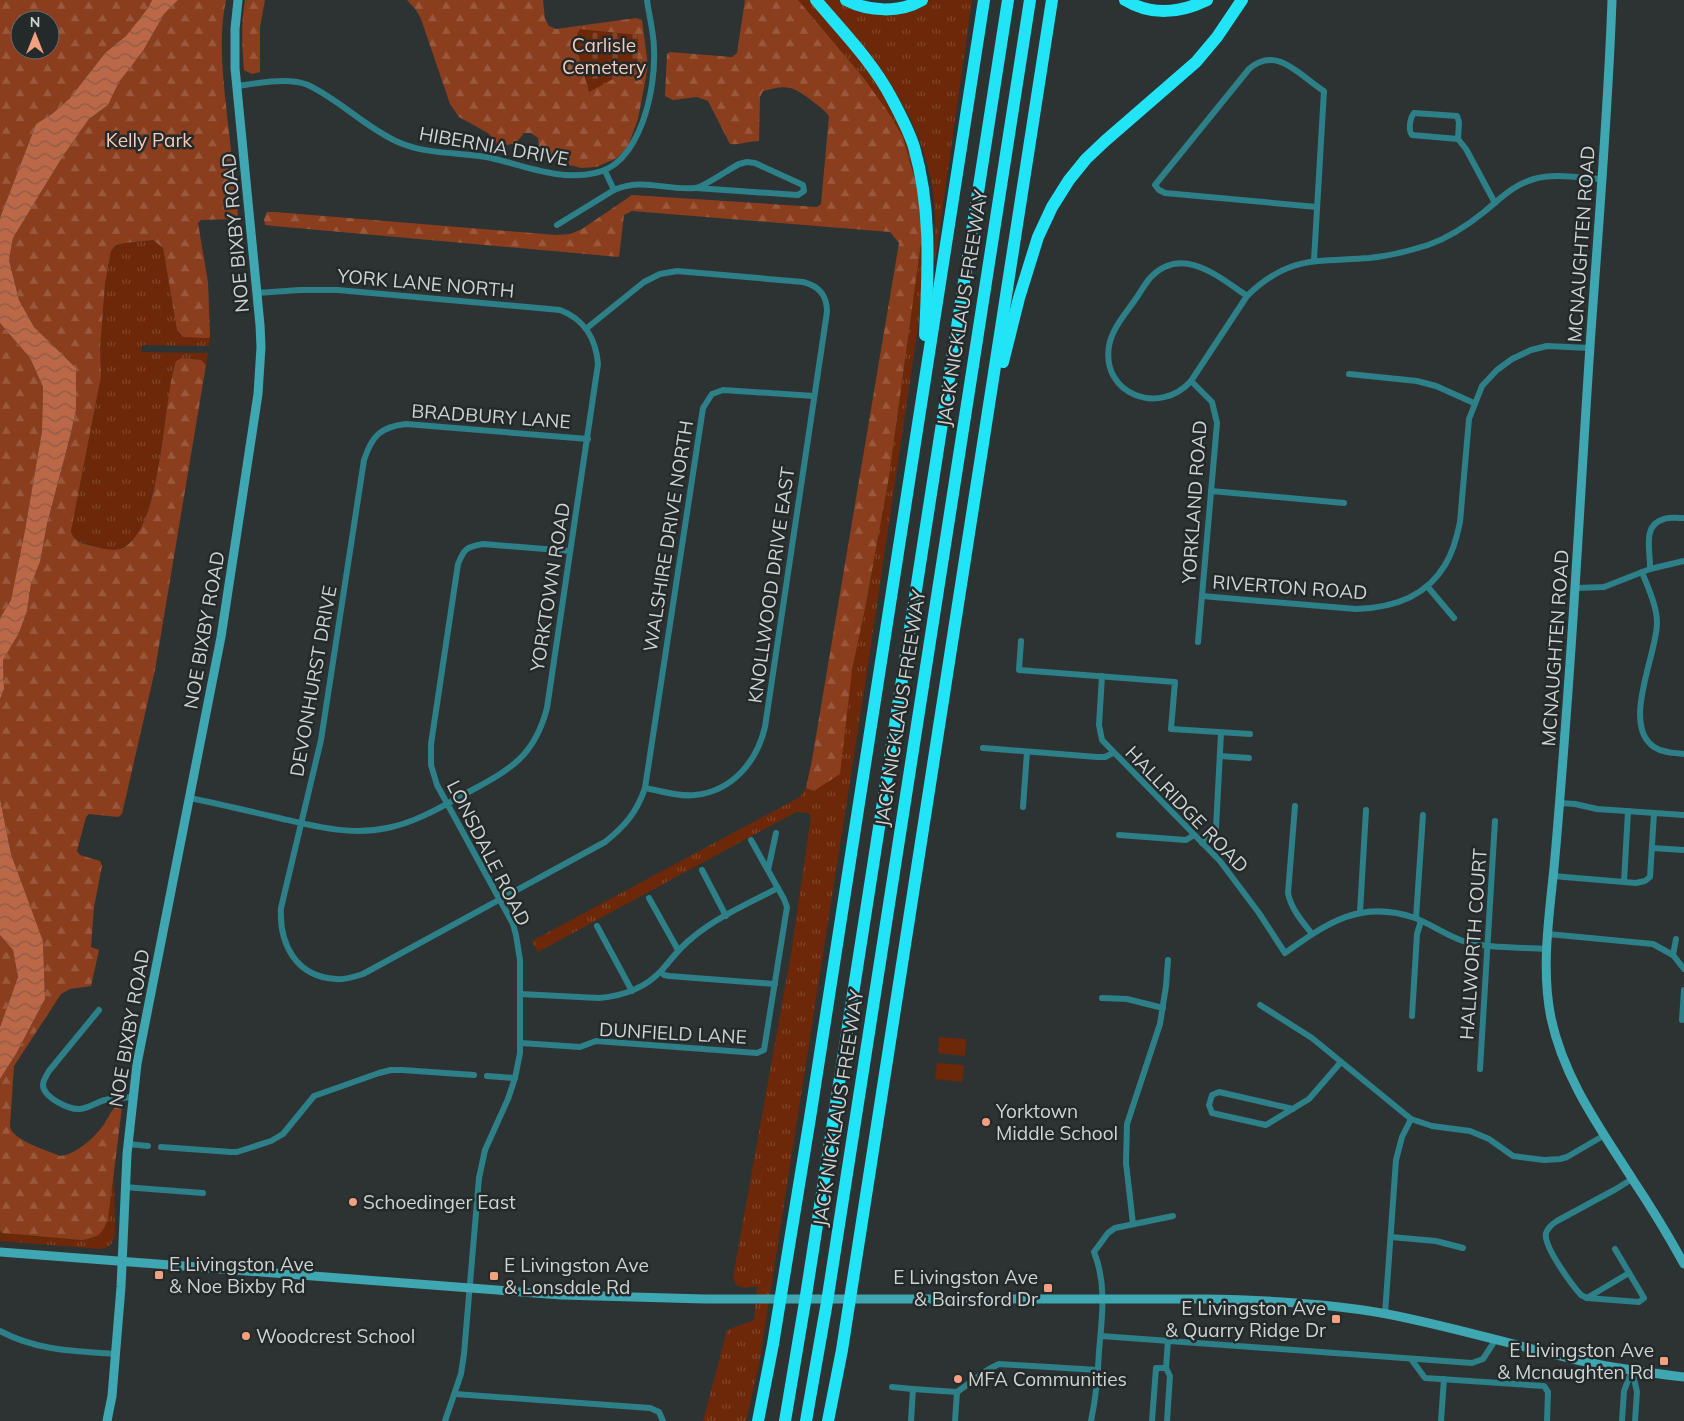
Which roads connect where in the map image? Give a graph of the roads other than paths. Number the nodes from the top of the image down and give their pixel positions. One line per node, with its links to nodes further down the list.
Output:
1 (238, 0): 14 (street, NOE BIXBY ROAD)
2 (647, 0): 16 (street, HIBERNIA DRIVE)
3 (816, 0): 30 (highway)
4 (846, 0): 5 (highway)
5 (922, 0)
6 (984, 0): 30 (highway)
7 (1008, 0): 158 (highway, JACK NICKLAUS FREEWAY)
8 (1030, 0): 159 (highway, JACK NICKLAUS FREEWAY)
9 (1052, 0): 31 (highway)
10 (1125, 0): 11 (highway)
11 (1207, 0)
12 (1242, 0): 31 (highway)
13 (1612, 0): 17 (street, MCNAUGHTEN ROAD)
14 (237, 86): 16 (street, HIBERNIA DRIVE); 24 (street, NOE BIXBY ROAD)
15 (1458, 140): 15 (street); 20 (street)
16 (605, 171): 19 (street)
17 (1602, 179): 20 (street); 27 (street, MCNAUGHTEN ROAD)
18 (696, 188): 18 (street); 19 (street)
19 (614, 190): 22 (street)
20 (1495, 203): 23 (street)
21 (1317, 207): 21 (street); 23 (street)
22 (557, 225)
23 (1314, 260): 25 (street)
24 (257, 293): 26 (street, YORK LANE NORTH); 59 (street, NOE BIXBY ROAD)
25 (1247, 296): 29 (street); 29 (street)
26 (586, 328): 32 (street, KNOLLWOOD DRIVE EAST); 35 (street, YORKTOWN ROAD)
27 (1590, 348): 33 (street, RIVERTON ROAD); 44 (street, MCNAUGHTEN ROAD)
28 (1349, 374): 33 (street)
29 (1191, 381): 36 (street, YORKLAND ROAD)
30 (923, 392): 157 (highway)
31 (990, 394): 160 (highway)
32 (814, 396): 58 (street, KNOLLWOOD DRIVE EAST); 58 (street, WALSHIRE DRIVE NORTH)
33 (1474, 403): 43 (street, RIVERTON ROAD)
34 (392, 426): 35 (street, BRADBURY LANE); 70 (street, DEVONHURST DRIVE)
35 (588, 439): 39 (street, YORKTOWN ROAD)
36 (1211, 491): 37 (street); 45 (street, YORKLAND ROAD)
37 (1344, 503)
38 (1684, 518): 41 (street)
39 (570, 551): 61 (street, YORKTOWN ROAD); 61 (street, LONSDALE ROAD)
40 (1684, 561): 41 (street)
41 (1650, 569): 42 (street)
42 (1642, 572): 44 (street); 55 (street)
43 (1427, 586): 45 (street, RIVERTON ROAD); 46 (street)
44 (1576, 588): 60 (street, MCNAUGHTEN ROAD)
45 (1202, 596): 48 (street, YORKLAND ROAD)
46 (1454, 618)
47 (1021, 640): 49 (street)
48 (1198, 642)
49 (1102, 676): 50 (street); 54 (street, HALLRIDGE ROAD)
50 (1221, 733): 51 (street); 56 (street)
51 (1250, 734)
52 (983, 748): 53 (street)
53 (1027, 752): 54 (street); 63 (street)
54 (1113, 753): 73 (street, HALLRIDGE ROAD)
55 (1684, 754)
56 (1220, 756): 57 (street); 75 (street)
57 (1249, 758)
58 (645, 788): 84 (street, WALSHIRE DRIVE NORTH)
59 (190, 798): 70 (street, YORKTOWN ROAD); 116 (street, NOE BIXBY ROAD)
60 (1560, 803): 65 (street); 80 (street, MCNAUGHTEN ROAD)
61 (446, 804): 70 (street, YORKTOWN ROAD); 84 (street, LONSDALE ROAD)
62 (1295, 806): 89 (street)
63 (1023, 807)
64 (1366, 810): 85 (street)
65 (1628, 811): 66 (street); 81 (street)
66 (1654, 813): 68 (street); 76 (street)
67 (1423, 815): 87 (street)
68 (1684, 815)
69 (1495, 821): 92 (street, HALLWORTH COURT)
70 (301, 823): 98 (street, DEVONHURST DRIVE)
71 (776, 832): 79 (street)
72 (1119, 835): 73 (street)
73 (1194, 835): 75 (street, HALLRIDGE ROAD)
74 (751, 840): 79 (street)
75 (1202, 842): 89 (street, HALLRIDGE ROAD)
76 (1652, 848): 77 (street); 81 (street)
77 (1684, 850)
78 (702, 870): 86 (street)
79 (768, 870): 82 (street)
80 (1553, 876): 81 (street); 90 (street, MCNAUGHTEN ROAD)
81 (1624, 882)
82 (778, 888): 86 (street); 100 (street)
83 (649, 898): 94 (street)
84 (499, 900): 98 (street, WALSHIRE DRIVE NORTH); 103 (street, LONSDALE ROAD)
85 (1360, 912): 87 (street); 89 (street)
86 (726, 916): 94 (street)
87 (1419, 920): 92 (street); 108 (street)
88 (597, 926): 102 (street)
89 (1312, 934)
90 (1548, 934): 93 (street, MCNAUGHTEN ROAD); 95 (street)
91 (1676, 939): 95 (street)
92 (1488, 945): 93 (street); 112 (street, HALLWORTH COURT)
93 (1547, 949): 119 (street, MCNAUGHTEN ROAD)
94 (678, 950): 99 (street)
95 (1673, 955): 97 (street)
96 (1168, 960): 106 (street)
97 (1684, 969)
98 (309, 971)
99 (660, 972): 100 (street); 102 (street)
100 (775, 984): 110 (street, DUNFIELD LANE)
101 (1684, 990): 109 (street)
102 (632, 991): 103 (street)
103 (520, 994): 110 (street, LONSDALE ROAD)
104 (1102, 998): 106 (street)
105 (1260, 1005): 111 (street)
106 (1163, 1008): 127 (street)
107 (99, 1010): 116 (street)
108 (1412, 1016)
109 (1682, 1020)
110 (521, 1043): 115 (street, LONSDALE ROAD)
111 (1341, 1062): 117 (street); 118 (street)
112 (1480, 1069)
113 (474, 1075): 122 (street)
114 (487, 1076): 115 (street)
115 (515, 1078): 135 (street, LONSDALE ROAD)
116 (133, 1097): 120 (street, NOE BIXBY ROAD)
117 (1293, 1108): 117 (street)
118 (1411, 1119): 119 (street); 128 (street)
119 (1603, 1136): 123 (street, MCNAUGHTEN ROAD)
120 (128, 1144): 121 (street); 124 (street, NOE BIXBY ROAD)
121 (148, 1146)
122 (161, 1146)
123 (1632, 1179): 133 (street, MCNAUGHTEN ROAD); 136 (street)
124 (124, 1187): 125 (street); 132 (street, NOE BIXBY ROAD)
125 (203, 1193)
126 (1173, 1216): 127 (street)
127 (1132, 1224): 137 (street)
128 (1391, 1237): 129 (street); 138 (street)
129 (1463, 1248)
130 (1614, 1249): 134 (street)
131 (0, 1252): 132 (street)
132 (122, 1261): 135 (street); 143 (street, NOE BIXBY ROAD)
133 (1684, 1264)
134 (1629, 1274): 136 (street); 136 (street)
135 (470, 1288): 137 (street); 153 (street, LONSDALE ROAD)
136 (1587, 1298)
137 (1103, 1299): 138 (street); 140 (street)
138 (1385, 1314): 141 (street)
139 (0, 1331): 143 (street)
140 (1101, 1336): 142 (street); 146 (street)
141 (1496, 1339): 144 (street); 147 (street)
142 (1168, 1340): 144 (street); 145 (street)
143 (116, 1354): 155 (street, NOE BIXBY ROAD)
144 (1411, 1358): 149 (street)
145 (1166, 1368): 164 (street); 165 (street)
146 (1098, 1370): 152 (street); 163 (street)
147 (1632, 1370): 148 (street); 168 (street); 169 (street)
148 (1684, 1377)
149 (1444, 1380): 166 (street); 167 (street)
150 (892, 1387): 151 (street)
151 (913, 1389): 152 (street); 161 (street)
152 (957, 1392): 162 (street)
153 (455, 1394): 154 (street); 156 (street, LONSDALE ROAD)
154 (662, 1418)
155 (107, 1421)
156 (446, 1421)
157 (758, 1421)
158 (784, 1421)
159 (806, 1421)
160 (828, 1421)
161 (911, 1421)
162 (955, 1421)
163 (1092, 1421)
164 (1152, 1421)
165 (1167, 1421)
166 (1441, 1421)
167 (1547, 1421)
168 (1622, 1421)
169 (1635, 1421)

